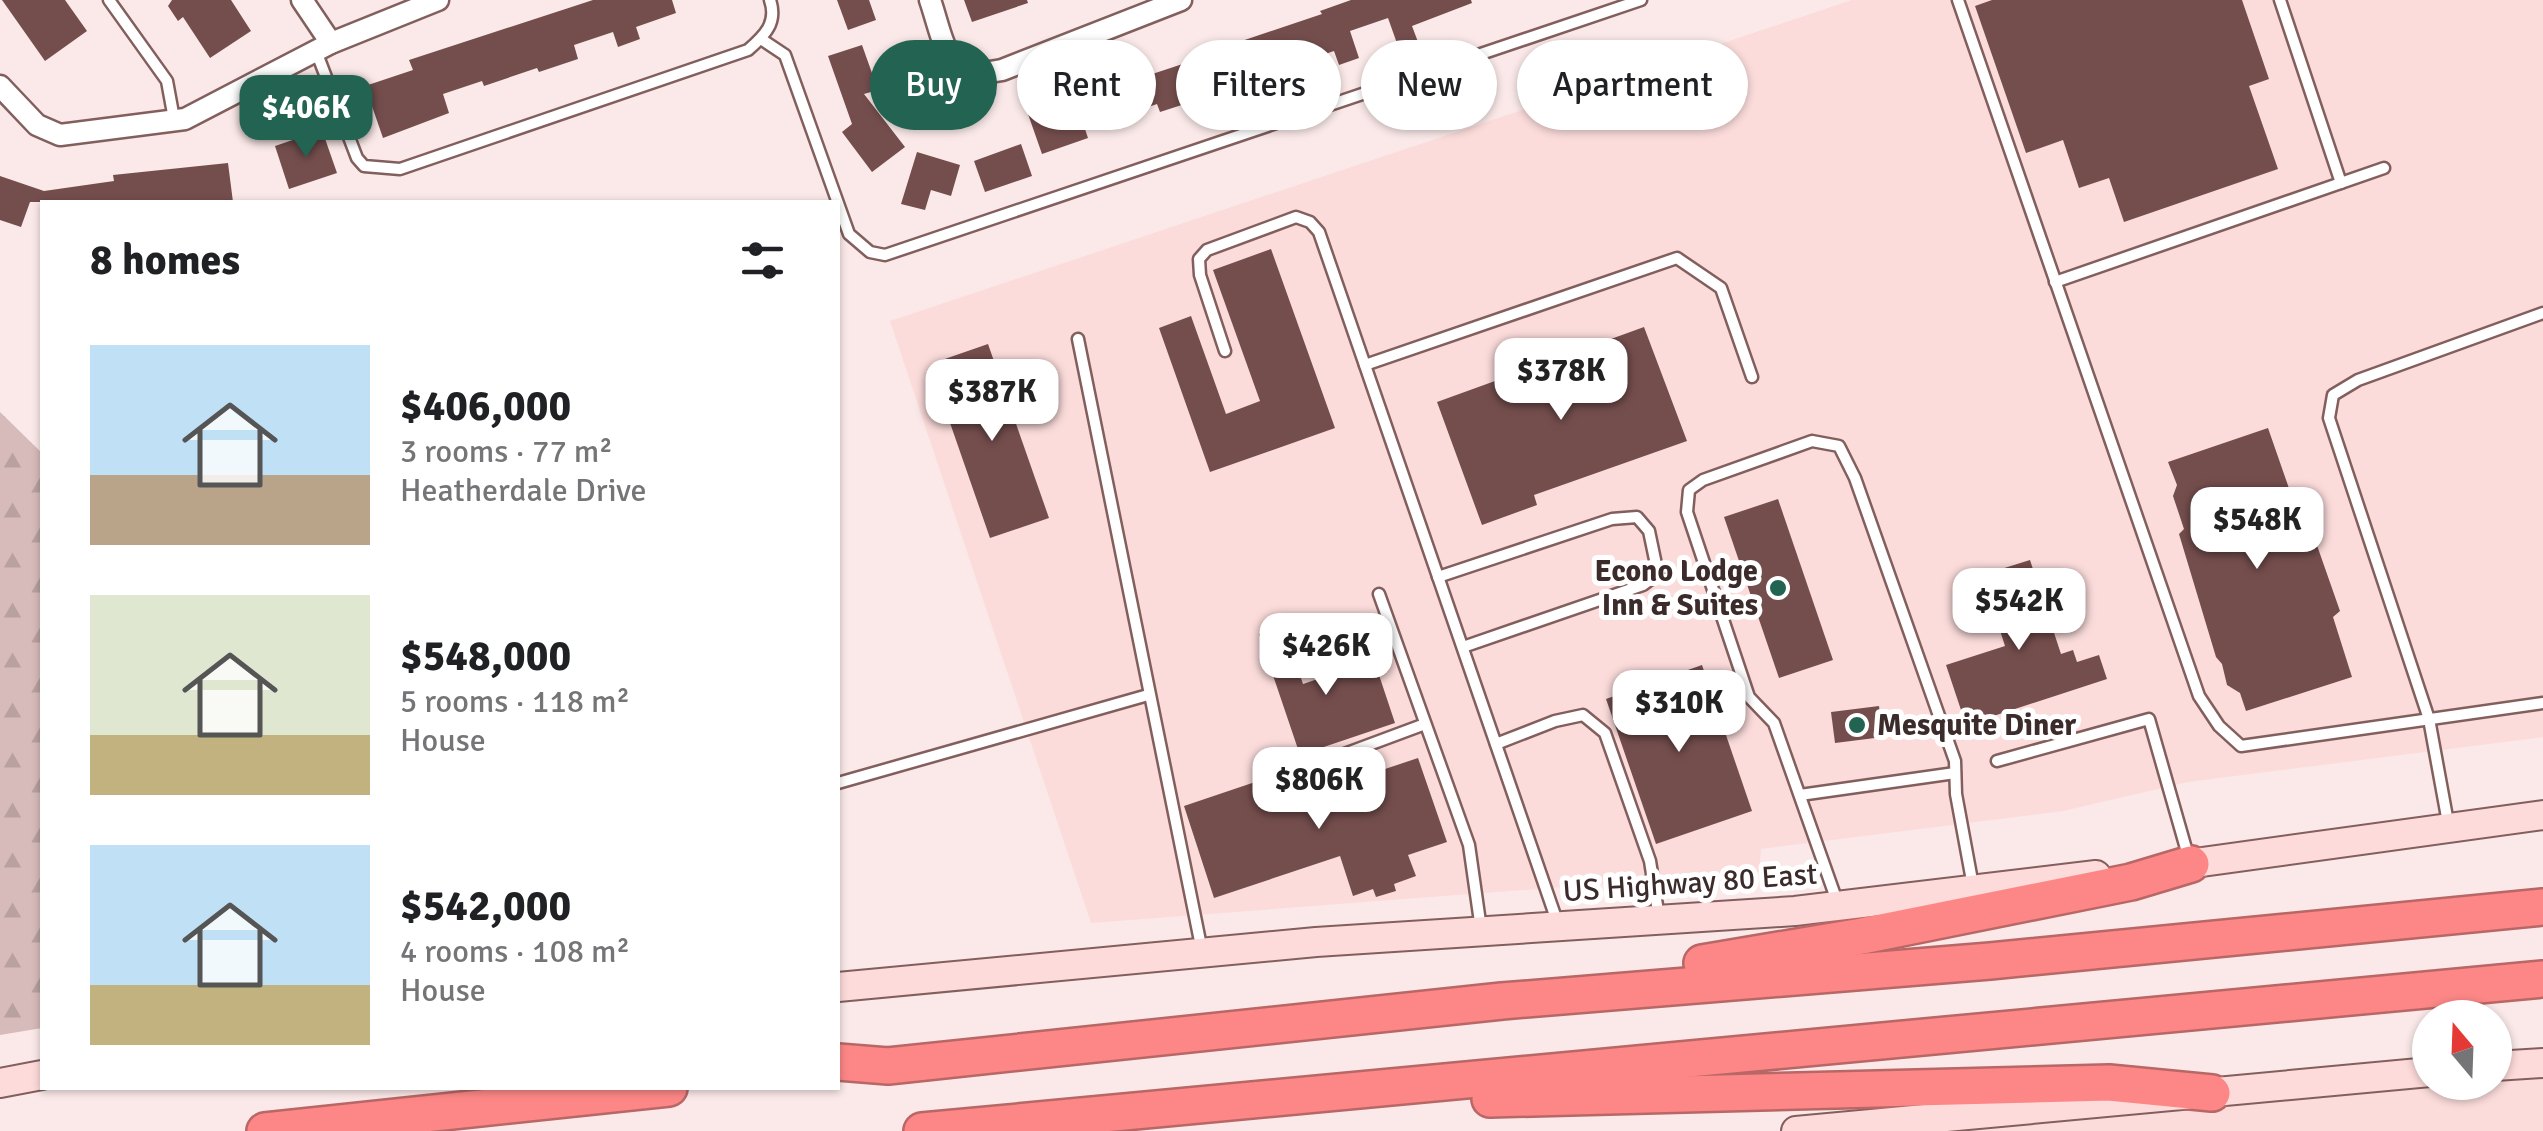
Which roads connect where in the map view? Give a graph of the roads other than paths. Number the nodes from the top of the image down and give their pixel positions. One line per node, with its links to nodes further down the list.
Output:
1 (108, 0): 13 (lane)
2 (302, 0): 11 (street)
3 (438, 0): 11 (street)
4 (770, 0): 10 (lane)
5 (930, 0): 6 (street)
6 (1181, 0)
7 (1641, 0): 17 (lane)
8 (1958, 0): 18 (lane)
9 (2280, 0): 15 (lane)
10 (761, 38): 11 (lane); 16 (lane)
11 (324, 47): 13 (street)
12 (0, 86): 13 (street)
13 (174, 120)
14 (2384, 168): 15 (lane)
15 (2340, 183): 18 (lane)
16 (837, 200)
17 (840, 209)
18 (2055, 282): 29 (lane)
19 (2543, 314): 29 (lane)
20 (1078, 340): 27 (lane)
21 (1225, 351): 22 (lane)
22 (1365, 365): 23 (lane); 24 (lane)
23 (1752, 377)
24 (1438, 577): 26 (lane); 26 (lane)
25 (1379, 594): 30 (lane)
26 (1462, 647): 31 (lane)
27 (1148, 694): 35 (lane); 46 (lane)
28 (2543, 703): 29 (lane)
29 (2429, 719): 38 (lane)
30 (1426, 724): 32 (lane); 45 (lane)
31 (1496, 744): 43 (lane); 44 (lane)
32 (1339, 756)
33 (1997, 761): 39 (lane)
34 (1955, 773): 36 (lane); 36 (lane); 40 (lane)
35 (840, 782)
36 (1800, 796): 41 (lane)
37 (2543, 815): 38 (main road, US Highway 80 East)
38 (2449, 829): 39 (main road, US Highway 80 East)
39 (2191, 864): 40 (main road, US Highway 80 East); 49 (highway)
40 (1974, 888): 41 (main road, US Highway 80 East)
41 (1838, 905): 43 (main road, US Highway 80 East)
42 (2543, 907): 49 (highway)
43 (1659, 919): 44 (main road, US Highway 80 East)
44 (1559, 925): 45 (main road, US Highway 80 East)
45 (1482, 930): 46 (main road, US Highway 80 East)
46 (1202, 952): 48 (main road, US Highway 80 East)
47 (2543, 979): 58 (highway)
48 (840, 987)
49 (1610, 991): 53 (highway)
50 (840, 1062): 53 (highway)
51 (2543, 1062): 52 (main road)
52 (2512, 1065)
53 (888, 1066): 54 (highway)
54 (840, 1070)
55 (2412, 1074): 60 (main road)
56 (40, 1075): 57 (main road)
57 (0, 1083)
58 (1379, 1088): 60 (highway); 63 (highway)
59 (650, 1090): 62 (highway)
60 (2212, 1093): 61 (main road)
61 (1896, 1126): 64 (main road)
62 (265, 1131)
63 (922, 1131)
64 (1796, 1131)

